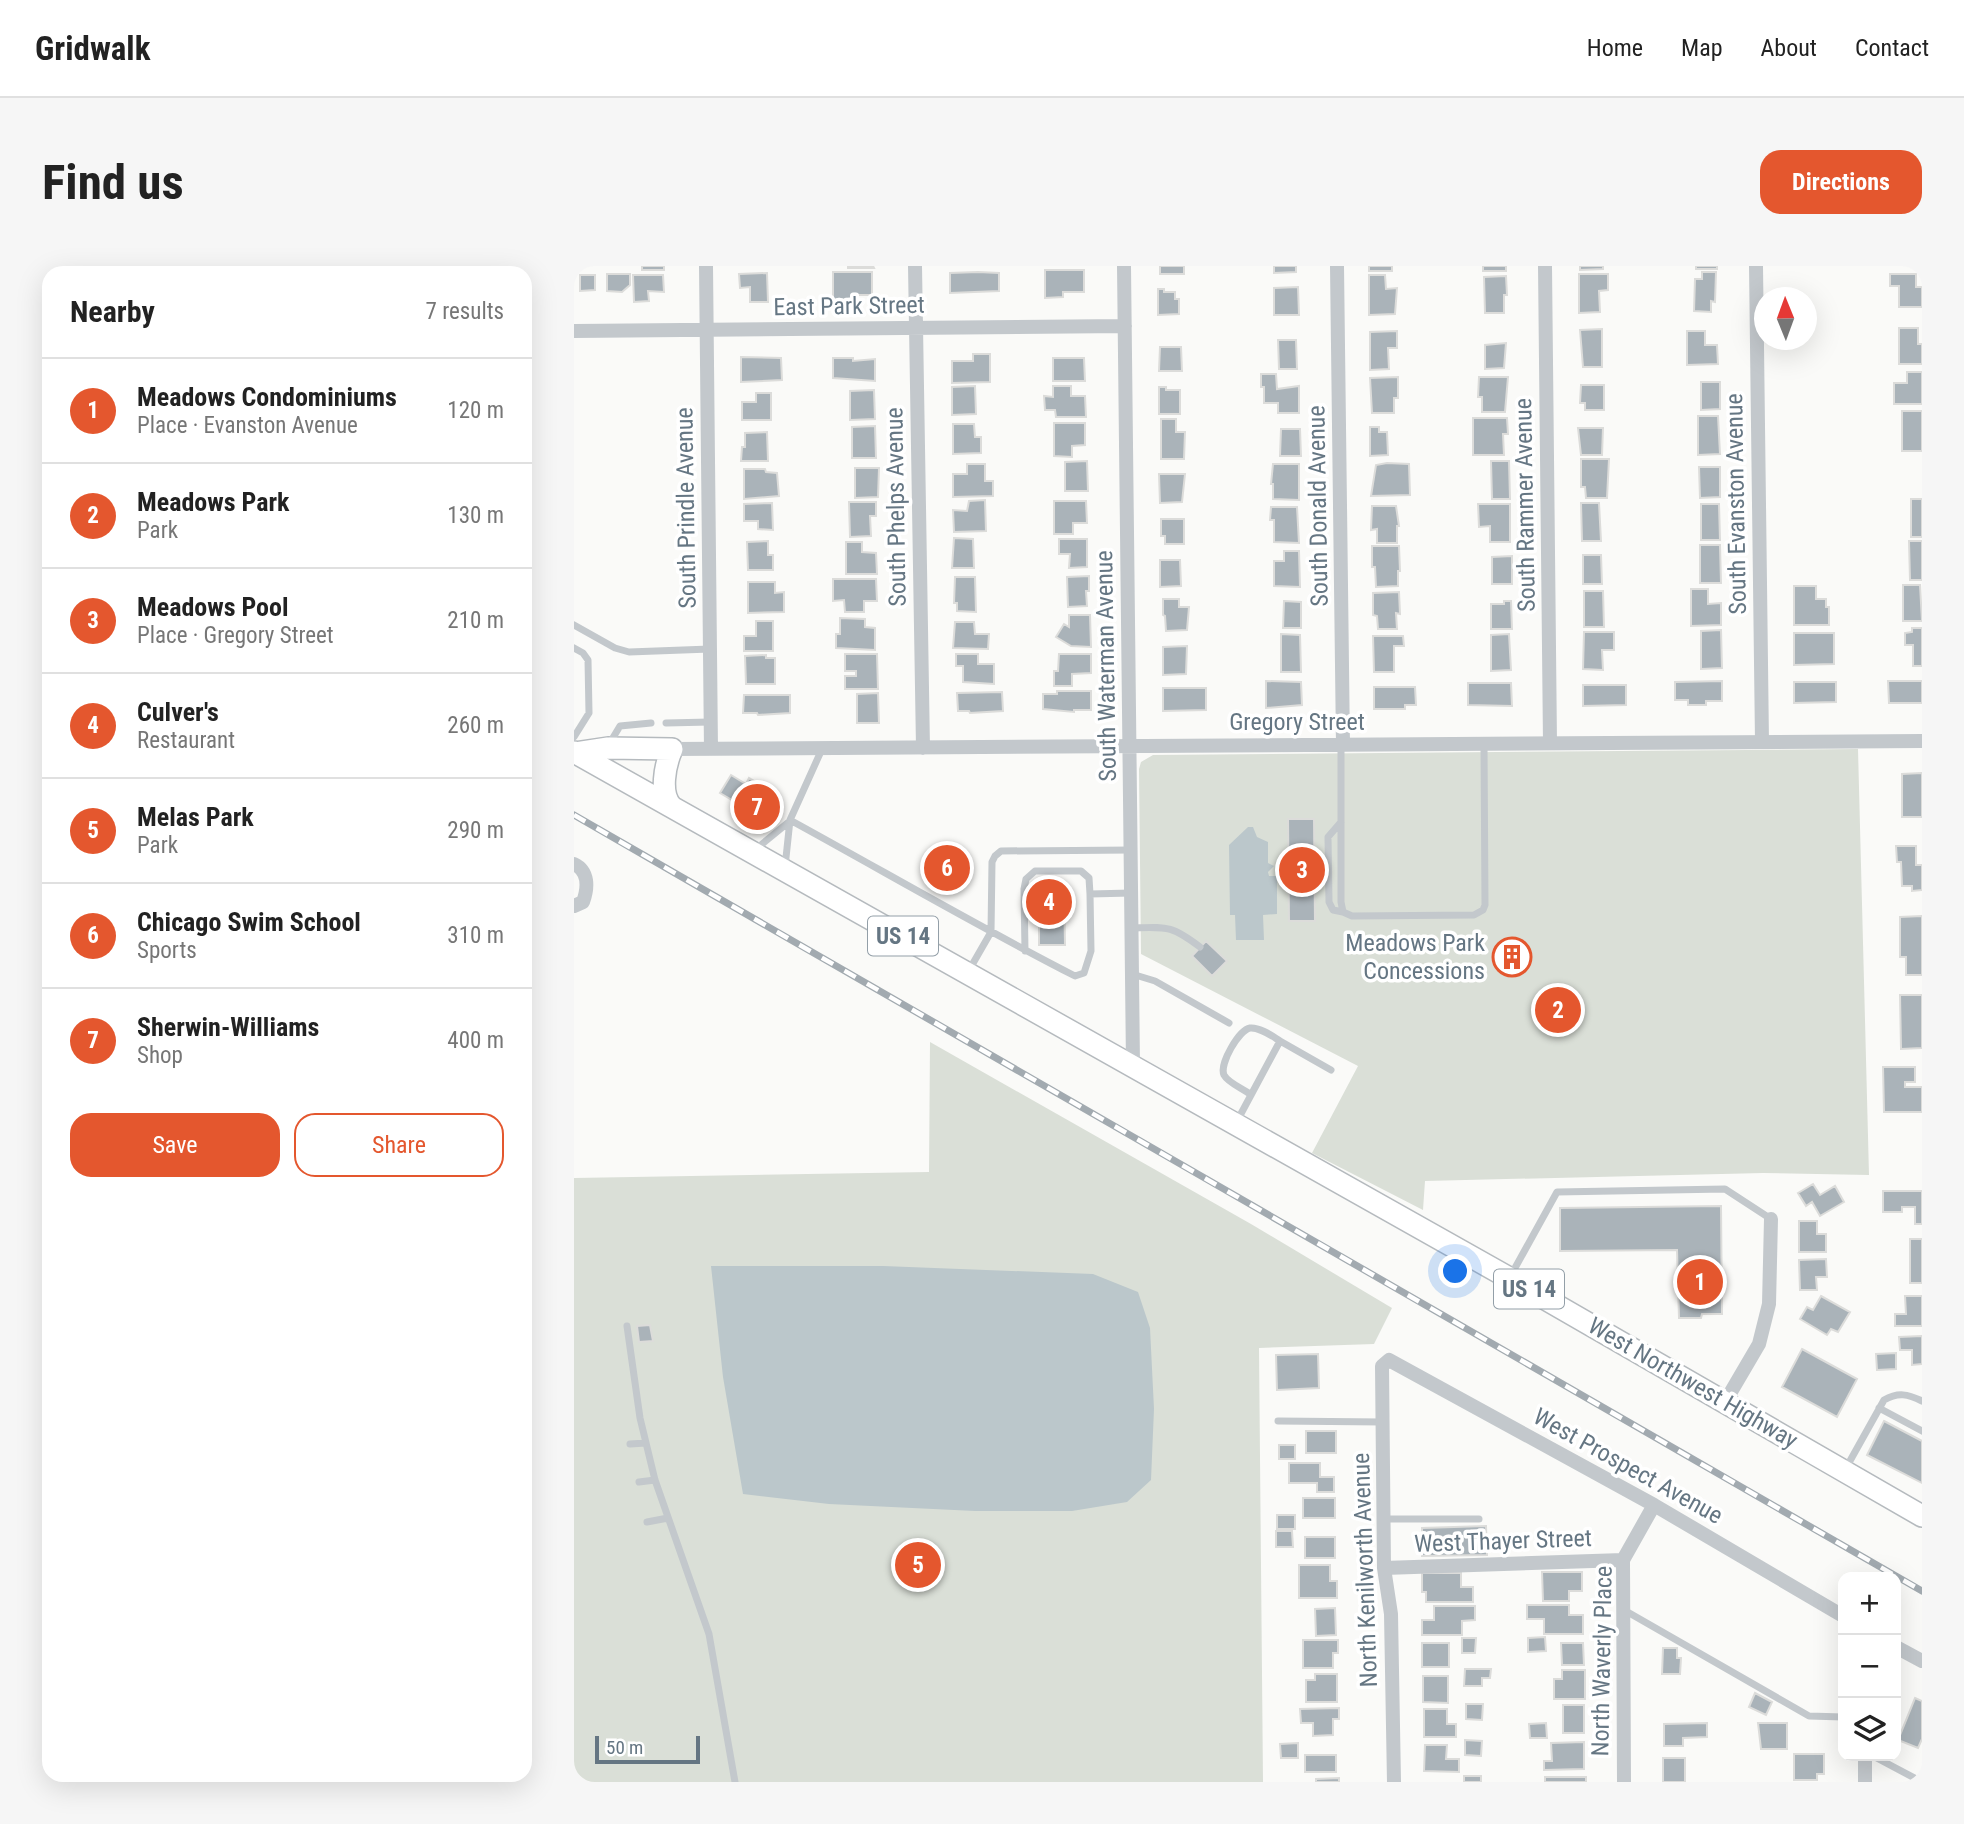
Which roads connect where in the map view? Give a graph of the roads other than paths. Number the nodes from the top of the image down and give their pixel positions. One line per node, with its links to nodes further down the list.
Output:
1 (706, 266): 9 (street, South Prindle Avenue)
2 (915, 266): 8 (street, South Phelps Avenue)
3 (1124, 266): 7 (street, South Waterman Avenue)
4 (1338, 266): 21 (street, South Donald Avenue)
5 (1545, 266): 19 (street, South Rammer Avenue)
6 (1756, 266): 18 (street, South Evanston Avenue)
7 (1125, 326): 8 (street, East Park Street); 23 (street, South Waterman Avenue)
8 (916, 328): 9 (street, East Park Street); 26 (street, South Phelps Avenue)
9 (707, 330): 10 (street, East Park Street); 13 (street, South Prindle Avenue)
10 (574, 331)
11 (574, 625): 13 (lane)
12 (574, 648): 22 (lane)
13 (710, 649): 14 (street, South Prindle Avenue)
14 (711, 722): 16 (lane); 28 (street, South Prindle Avenue)
15 (651, 723): 24 (lane)
16 (666, 723)
17 (1922, 741): 18 (street, Gregory Street)
18 (1762, 742): 19 (street, Gregory Street)
19 (1550, 743): 20 (street, Gregory Street)
20 (1484, 744): 21 (street, Gregory Street); 39 (lane)
21 (1342, 745): 23 (street, Gregory Street); 31 (lane)
22 (574, 747): 24 (main road); 29 (main road, US 14)
23 (1130, 747): 26 (street, Gregory Street); 32 (street, South Waterman Avenue)
24 (608, 748): 27 (main road)
25 (822, 748): 26 (street, Gregory Street); 28 (street, Gregory Street); 30 (lane)
26 (923, 748)
27 (672, 749): 28 (street, Gregory Street); 29 (main road)
28 (711, 749)
29 (672, 807): 33 (main road, US 14)
30 (790, 820): 33 (lane); 35 (lane); 41 (lane)
31 (1341, 822): 39 (lane); 39 (lane)
32 (1131, 850): 36 (street, South Waterman Avenue); 41 (lane)
33 (753, 852): 35 (main road, US 14)
34 (574, 864): 38 (street)
35 (784, 869): 44 (main road, US 14)
36 (1131, 893): 37 (lane); 40 (street, South Waterman Avenue)
37 (1090, 894): 43 (lane); 43 (lane)
38 (574, 906)
39 (1343, 912)
40 (1132, 928): 42 (lane); 45 (street, South Waterman Avenue)
41 (991, 932): 43 (lane); 44 (lane)
42 (1200, 947)
43 (1025, 951)
44 (967, 972): 48 (main road, US 14)
45 (1132, 974): 46 (lane); 48 (street, South Waterman Avenue)
46 (1229, 1023)
47 (1280, 1041): 49 (lane); 50 (lane); 50 (lane)
48 (1133, 1066): 51 (main road, West Northwest Highway / US 14)
49 (1331, 1070)
50 (1251, 1094): 51 (lane)
51 (1236, 1123): 53 (main road, West Northwest Highway / US 14)
52 (1771, 1219): 53 (lane); 57 (street)
53 (1509, 1278): 57 (main road, West Northwest Highway / US 14)
54 (627, 1326): 62 (lane)
55 (1389, 1360): 60 (street, North Kenilworth Avenue); 67 (street, West Prospect Avenue)
56 (1922, 1401): 58 (lane)
57 (1725, 1402): 64 (main road, West Northwest Highway / US 14)
58 (1879, 1408): 61 (lane); 64 (lane)
59 (1278, 1421): 60 (lane)
60 (1382, 1422): 70 (street, North Kenilworth Avenue)
61 (1922, 1431)
62 (646, 1443): 63 (lane); 65 (lane)
63 (630, 1444)
64 (1845, 1470): 68 (main road, West Northwest Highway / US 14)
65 (655, 1480): 66 (lane); 69 (lane)
66 (639, 1482)
67 (1654, 1505): 73 (street, North Waverly Place); 76 (street, West Prospect Avenue)
68 (1922, 1516)
69 (668, 1518): 72 (lane); 82 (lane)
70 (1384, 1519): 71 (lane); 74 (street, North Kenilworth Avenue)
71 (1479, 1519)
72 (647, 1522)
73 (1623, 1560): 74 (street, West Thayer Street); 75 (street, North Waverly Place)
74 (1384, 1568): 83 (street, North Kenilworth Avenue)
75 (1623, 1609): 79 (lane); 84 (street, North Waverly Place)
76 (1838, 1613)
77 (1901, 1655): 78 (street)
78 (1922, 1661)
79 (1838, 1717)
80 (1865, 1761): 85 (street)
81 (1882, 1761): 86 (lane)
82 (735, 1782)
83 (1394, 1782)
84 (1624, 1782)
85 (1865, 1782)
86 (1922, 1782)

